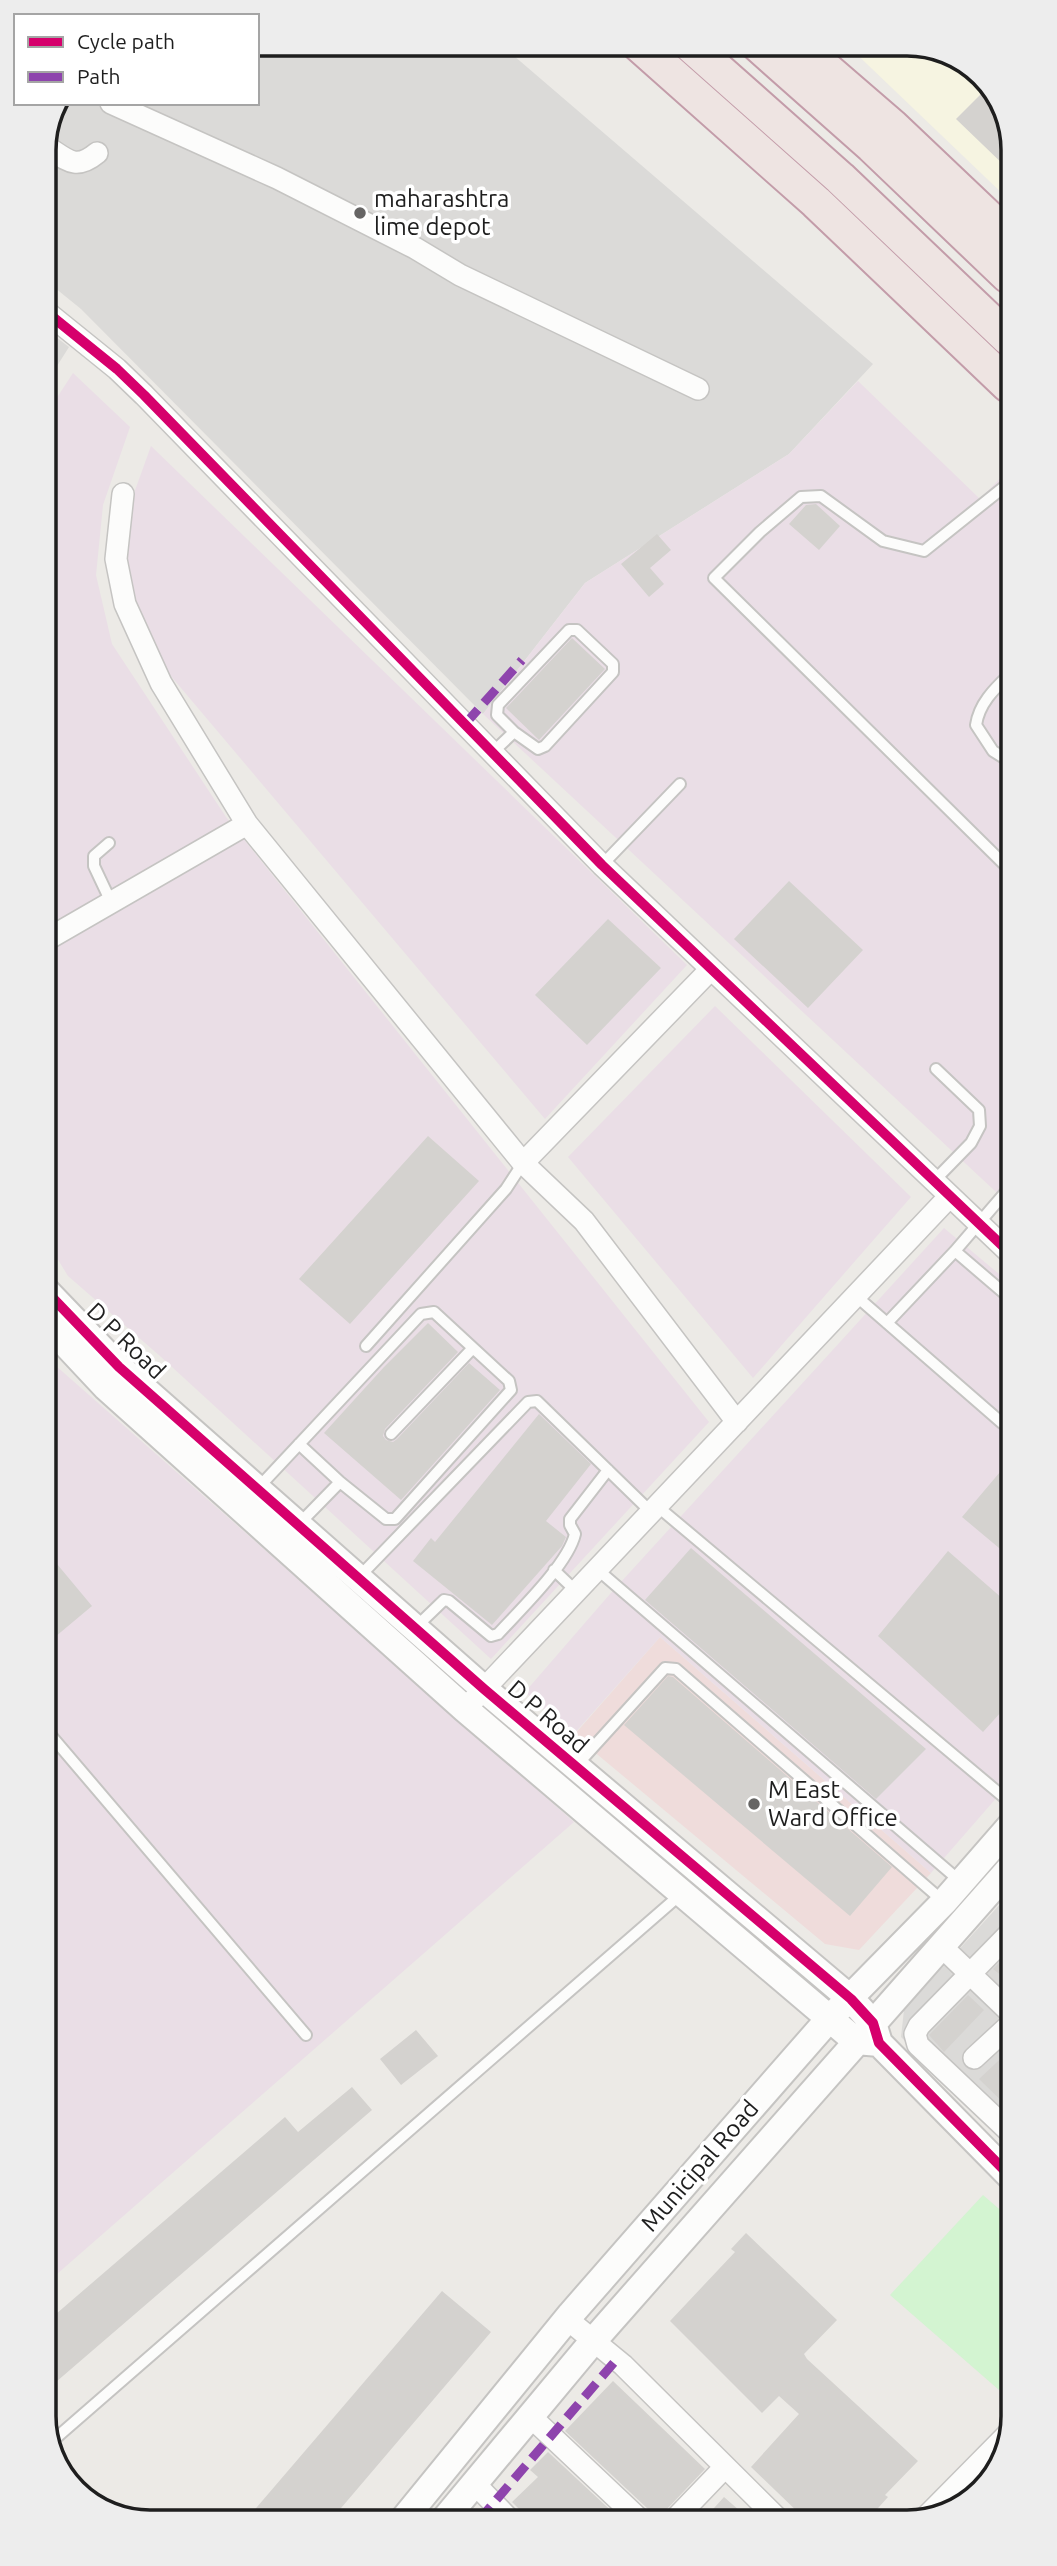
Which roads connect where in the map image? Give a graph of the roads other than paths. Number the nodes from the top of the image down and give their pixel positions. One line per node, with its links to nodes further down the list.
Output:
1 (652, 56): 12 (highway)
2 (703, 56): 11 (highway)
3 (771, 56): 9 (highway)
4 (811, 56): 8 (highway)
5 (115, 105): 13 (street)
6 (56, 152): 7 (street)
7 (97, 153)
8 (1001, 229)
9 (1001, 269)
10 (56, 320): 18 (street)
11 (1001, 331)
12 (1001, 378)
13 (698, 389)
14 (1001, 489): 23 (lane)
15 (123, 494): 21 (street)
16 (1001, 682): 19 (lane)
17 (514, 732): 17 (lane); 18 (lane)
18 (493, 752): 24 (street)
19 (1001, 756)
20 (680, 784): 24 (lane)
21 (247, 824): 25 (street); 29 (street)
22 (109, 842): 25 (lane)
23 (1001, 861)
24 (602, 865): 27 (street)
25 (111, 902): 26 (street)
26 (56, 934)
27 (711, 969): 29 (street); 30 (street)
28 (936, 1069): 30 (lane)
29 (523, 1163): 41 (lane); 44 (street)
30 (933, 1182): 31 (street)
31 (949, 1198): 33 (street); 37 (street)
32 (1001, 1200): 33 (lane)
33 (977, 1224): 34 (street); 35 (lane)
34 (1001, 1245)
35 (954, 1251): 36 (lane); 39 (lane)
36 (1001, 1291)
37 (856, 1296): 39 (lane); 44 (street)
38 (56, 1303): 43 (street, D P Road)
39 (887, 1323): 45 (lane)
40 (56, 1332): 43 (street, D P Road)
41 (366, 1346)
42 (473, 1348): 46 (lane); 47 (lane); 49 (lane)
43 (125, 1388): 50 (street, D P Road); 59 (street, D P Road)
44 (737, 1422): 51 (street)
45 (1001, 1422)
46 (391, 1434)
47 (299, 1444): 49 (lane); 50 (lane)
48 (608, 1470): 51 (lane); 53 (lane); 55 (lane)
49 (340, 1482): 52 (lane)
50 (257, 1489): 52 (street, D P Road)
51 (654, 1509): 54 (street); 62 (lane)
52 (298, 1525): 55 (street, D P Road)
53 (554, 1570): 56 (lane); 57 (lane)
54 (598, 1570): 56 (street); 65 (lane)
55 (358, 1578): 57 (street, D P Road)
56 (576, 1591): 58 (street)
57 (415, 1628): 58 (street, D P Road)
58 (484, 1689): 59 (street); 61 (street, D P Road)
59 (465, 1709): 66 (street, D P Road)
60 (56, 1741): 76 (lane)
61 (575, 1767): 67 (lane); 72 (street, D P Road)
62 (1001, 1795)
63 (1001, 1837): 65 (street, Municipal Road)
64 (1001, 1878): 68 (street, Municipal Road)
65 (961, 1882): 67 (street, Municipal Road)
66 (682, 1893): 74 (street, D P Road); 84 (lane)
67 (944, 1902): 68 (lane); 72 (street, Municipal Road)
68 (964, 1920): 70 (street, Municipal Road)
69 (1001, 1943): 71 (street)
70 (941, 1946): 71 (street); 77 (street, Municipal Road)
71 (971, 1974): 73 (street); 79 (street)
72 (851, 1999): 74 (street, Municipal Road); 77 (street, D P Road)
73 (1001, 2002)
74 (829, 2019): 77 (street, D P Road); 81 (street, Municipal Road)
75 (1001, 2024): 78 (street)
76 (306, 2035)
77 (869, 2036): 80 (street, D P Road); 82 (street, Municipal Road)
78 (974, 2058)
79 (1001, 2124)
80 (1001, 2167)
81 (567, 2319): 82 (street); 89 (street, Municipal Road)
82 (594, 2340): 83 (street, Municipal Road); 86 (street)
83 (531, 2417): 87 (street, Municipal Road); 92 (street)
84 (59, 2436)
85 (994, 2450): 88 (street)
86 (724, 2467): 93 (street); 94 (street)
87 (475, 2484): 90 (street, Municipal Road); 91 (street)
88 (956, 2496)
89 (411, 2510)
90 (453, 2510)
91 (501, 2510)
92 (629, 2510)
93 (684, 2510)
94 (768, 2510)

